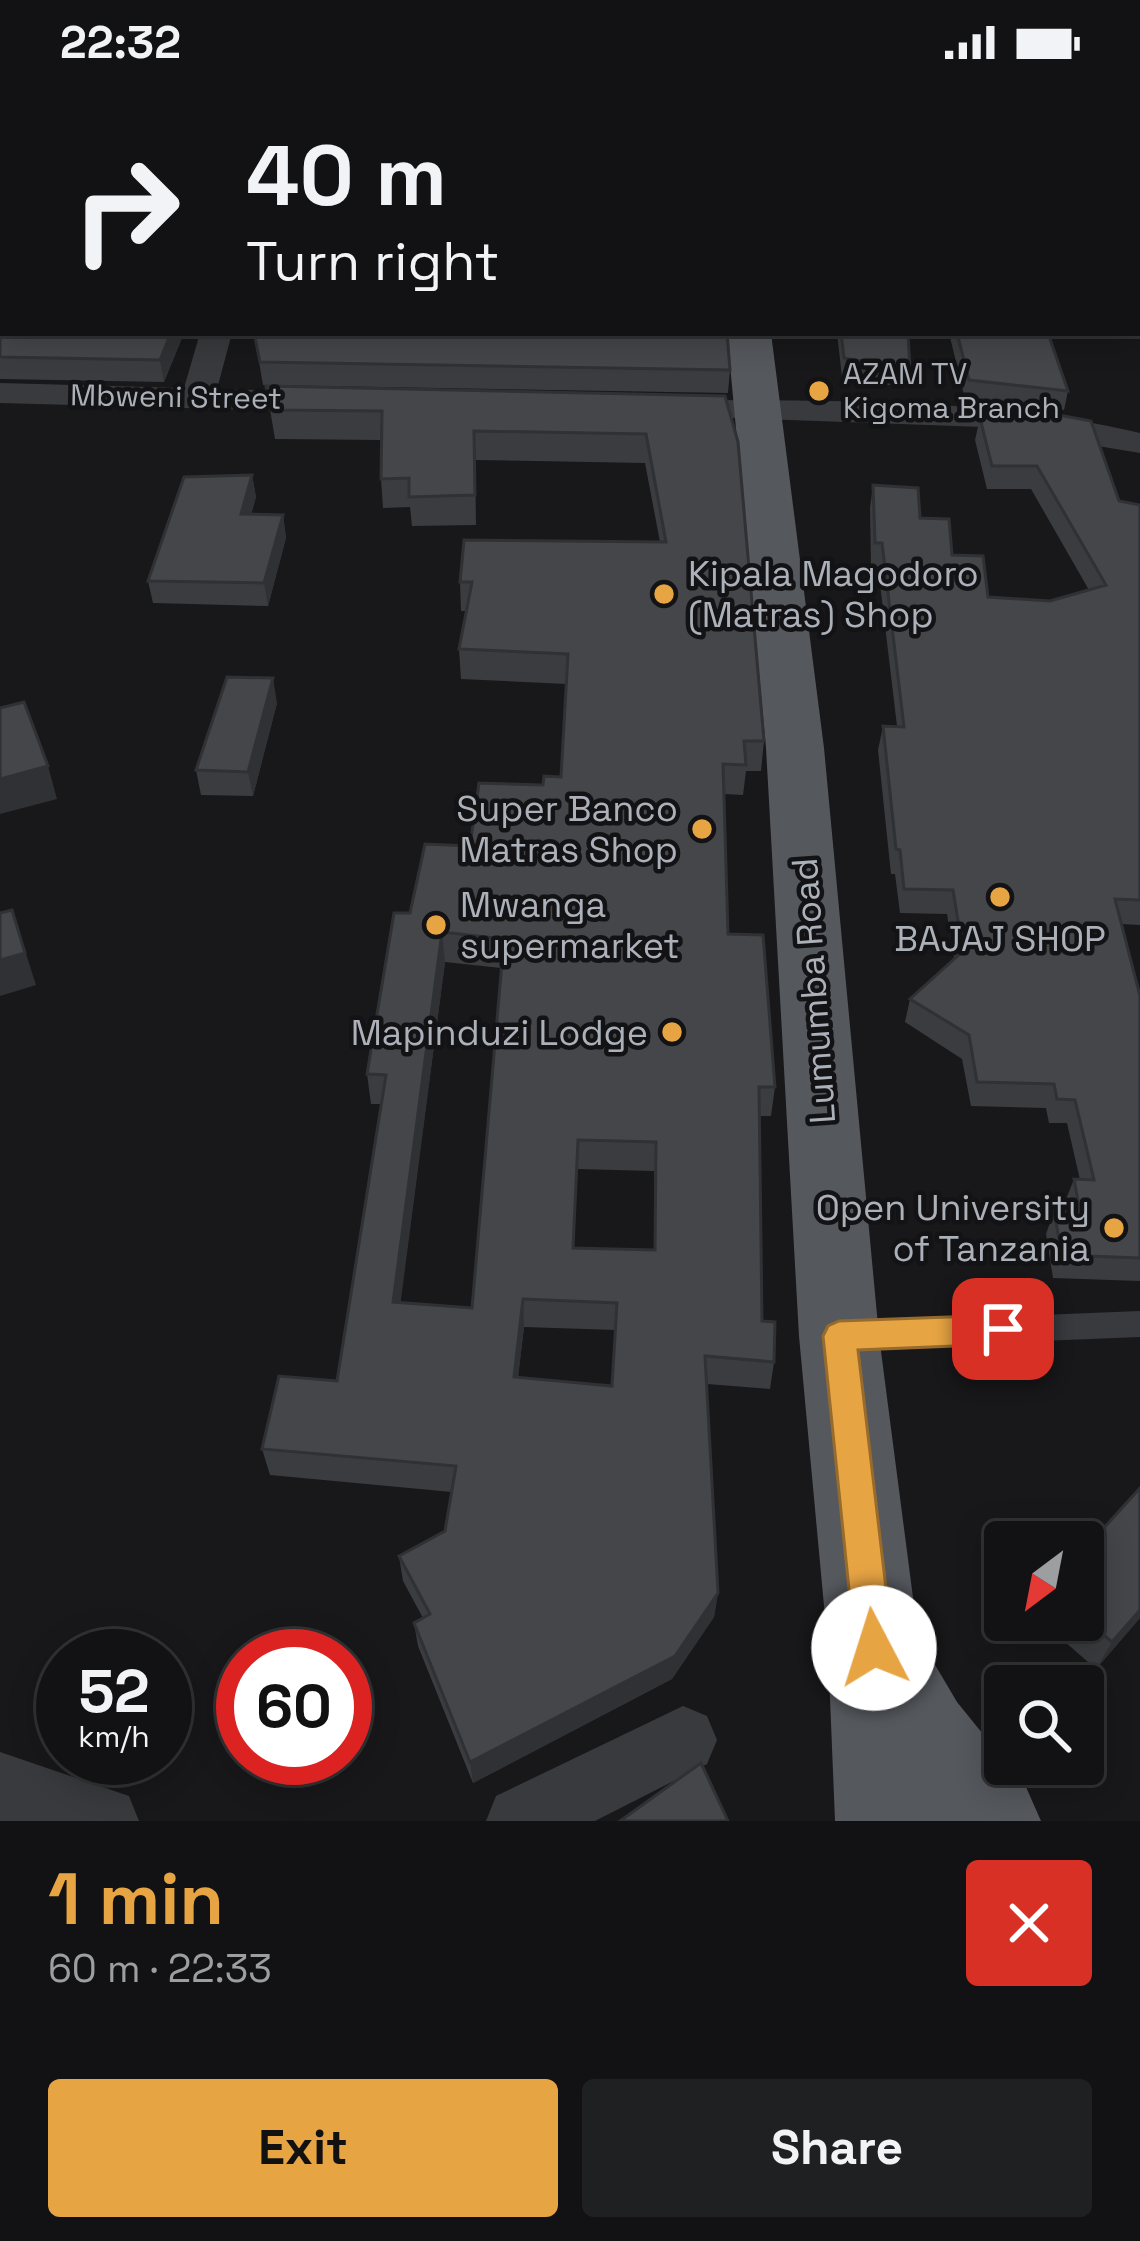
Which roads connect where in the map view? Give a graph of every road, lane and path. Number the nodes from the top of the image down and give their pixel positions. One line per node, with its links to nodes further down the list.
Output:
1 (215, 336): 4 (street)
2 (749, 336): 7 (main road, Lumumba Road)
3 (0, 393): 4 (street, Mbweni Street)
4 (198, 397): 5 (street, Mbweni Street)
5 (360, 402)
6 (685, 409): 7 (street)
7 (754, 410): 8 (street); 10 (main road, Lumumba Road)
8 (1140, 443)
9 (1140, 1324): 10 (lane)
10 (839, 1336): 11 (main road, Lumumba Road)
11 (874, 1648): 16 (main road, Lumumba Road); 17 (main road, Lumumba Road)
12 (683, 1740): 15 (street)
13 (0, 1787): 14 (street)
14 (104, 1821)
15 (521, 1821)
16 (884, 1821)
17 (992, 1821)

